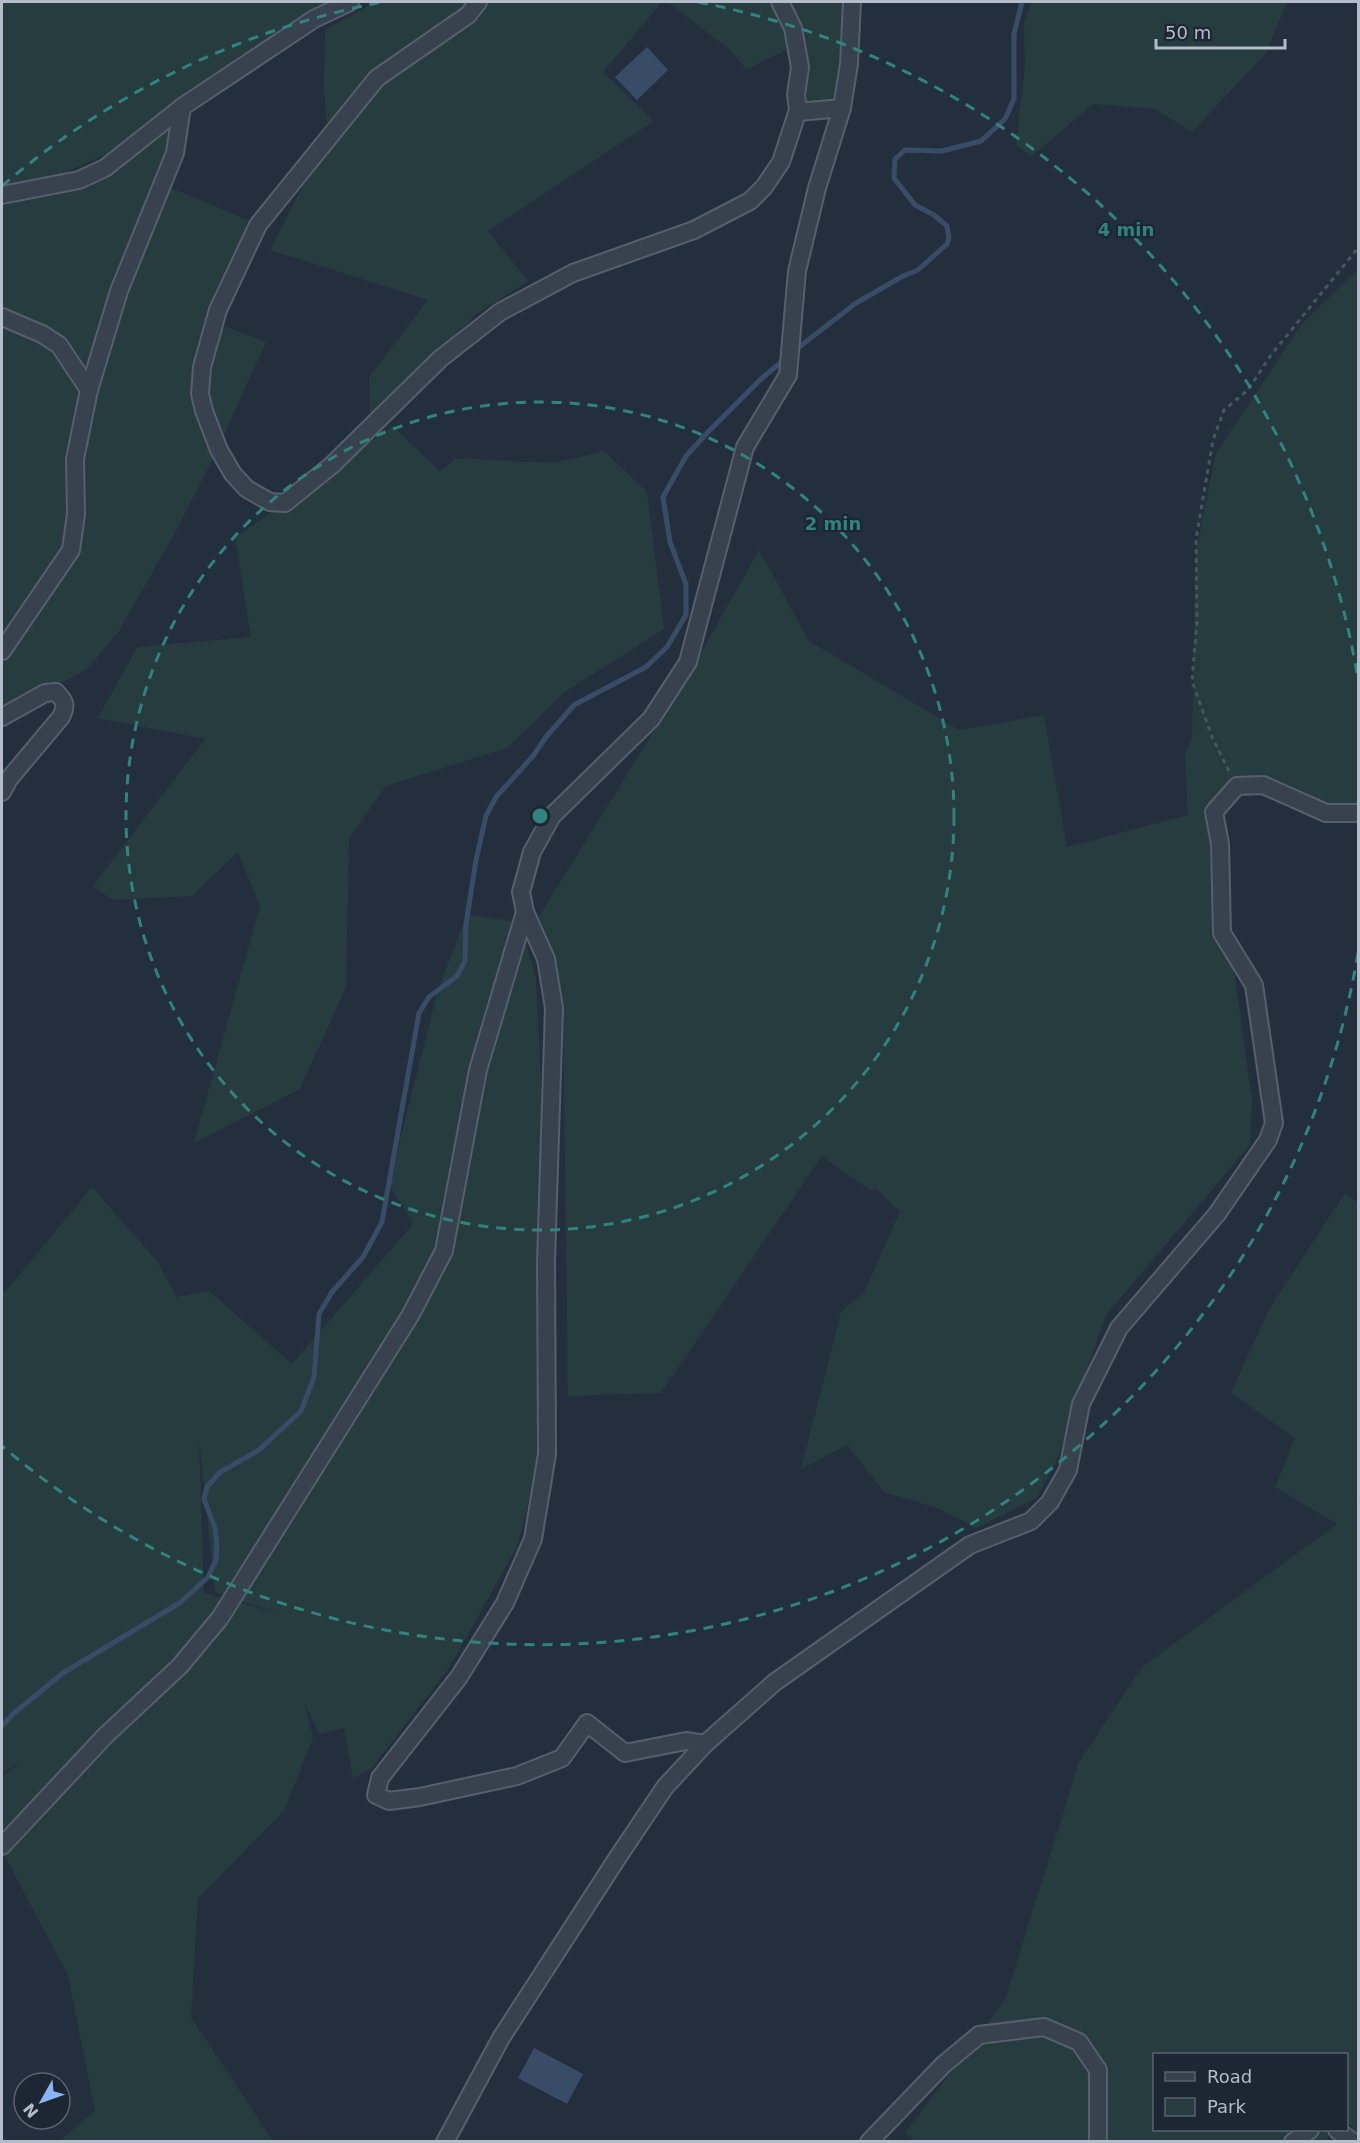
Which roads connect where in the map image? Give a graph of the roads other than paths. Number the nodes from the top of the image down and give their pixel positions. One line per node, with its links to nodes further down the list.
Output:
1 (350, 2): 5 (street)
2 (478, 2): 7 (street)
3 (780, 2): 7 (street)
4 (852, 2): 6 (street)
5 (182, 107): 8 (street); 10 (street)
6 (842, 108): 7 (street); 15 (street)
7 (798, 112)
8 (2, 195)
9 (2, 317): 10 (street)
10 (89, 390): 11 (street)
11 (2, 651)
12 (2, 717): 13 (street)
13 (2, 792)
14 (1359, 813): 16 (street)
15 (525, 912): 16 (street); 17 (street)
16 (705, 1744): 20 (street)
17 (2, 1846)
18 (1309, 2131): 23 (street)
19 (1338, 2131): 24 (street)
20 (445, 2142)
21 (869, 2142): 22 (street)
22 (1098, 2142)
23 (1293, 2142)
24 (1353, 2142)

